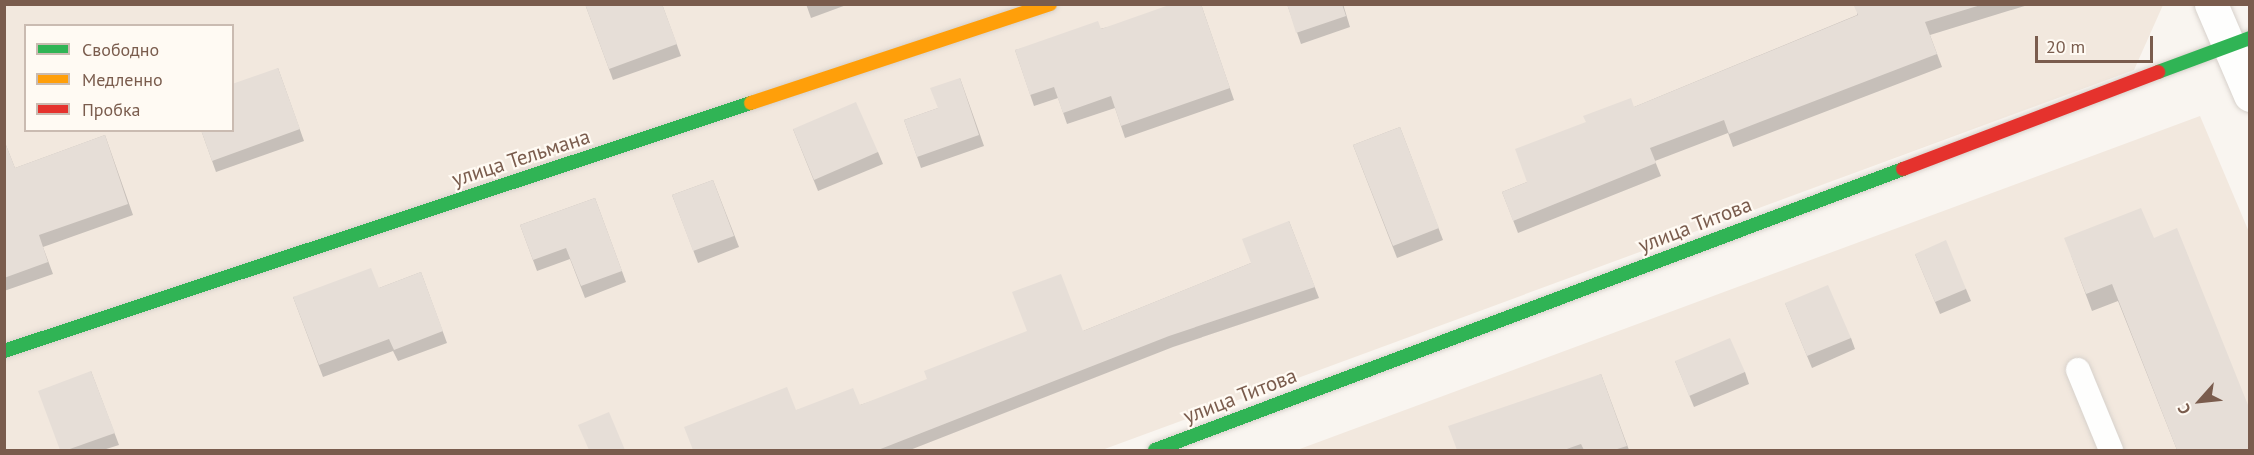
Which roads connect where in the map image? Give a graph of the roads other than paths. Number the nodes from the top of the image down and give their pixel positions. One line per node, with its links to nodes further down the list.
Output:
1 (1050, 4): 5 (main road, улица Тельмана)
2 (2211, 4): 3 (street)
3 (2239, 42): 4 (street); 7 (main road, улица Титова)
4 (2250, 95)
5 (4, 351)
6 (2078, 370): 8 (lane)
7 (1155, 450)
8 (2111, 450)

